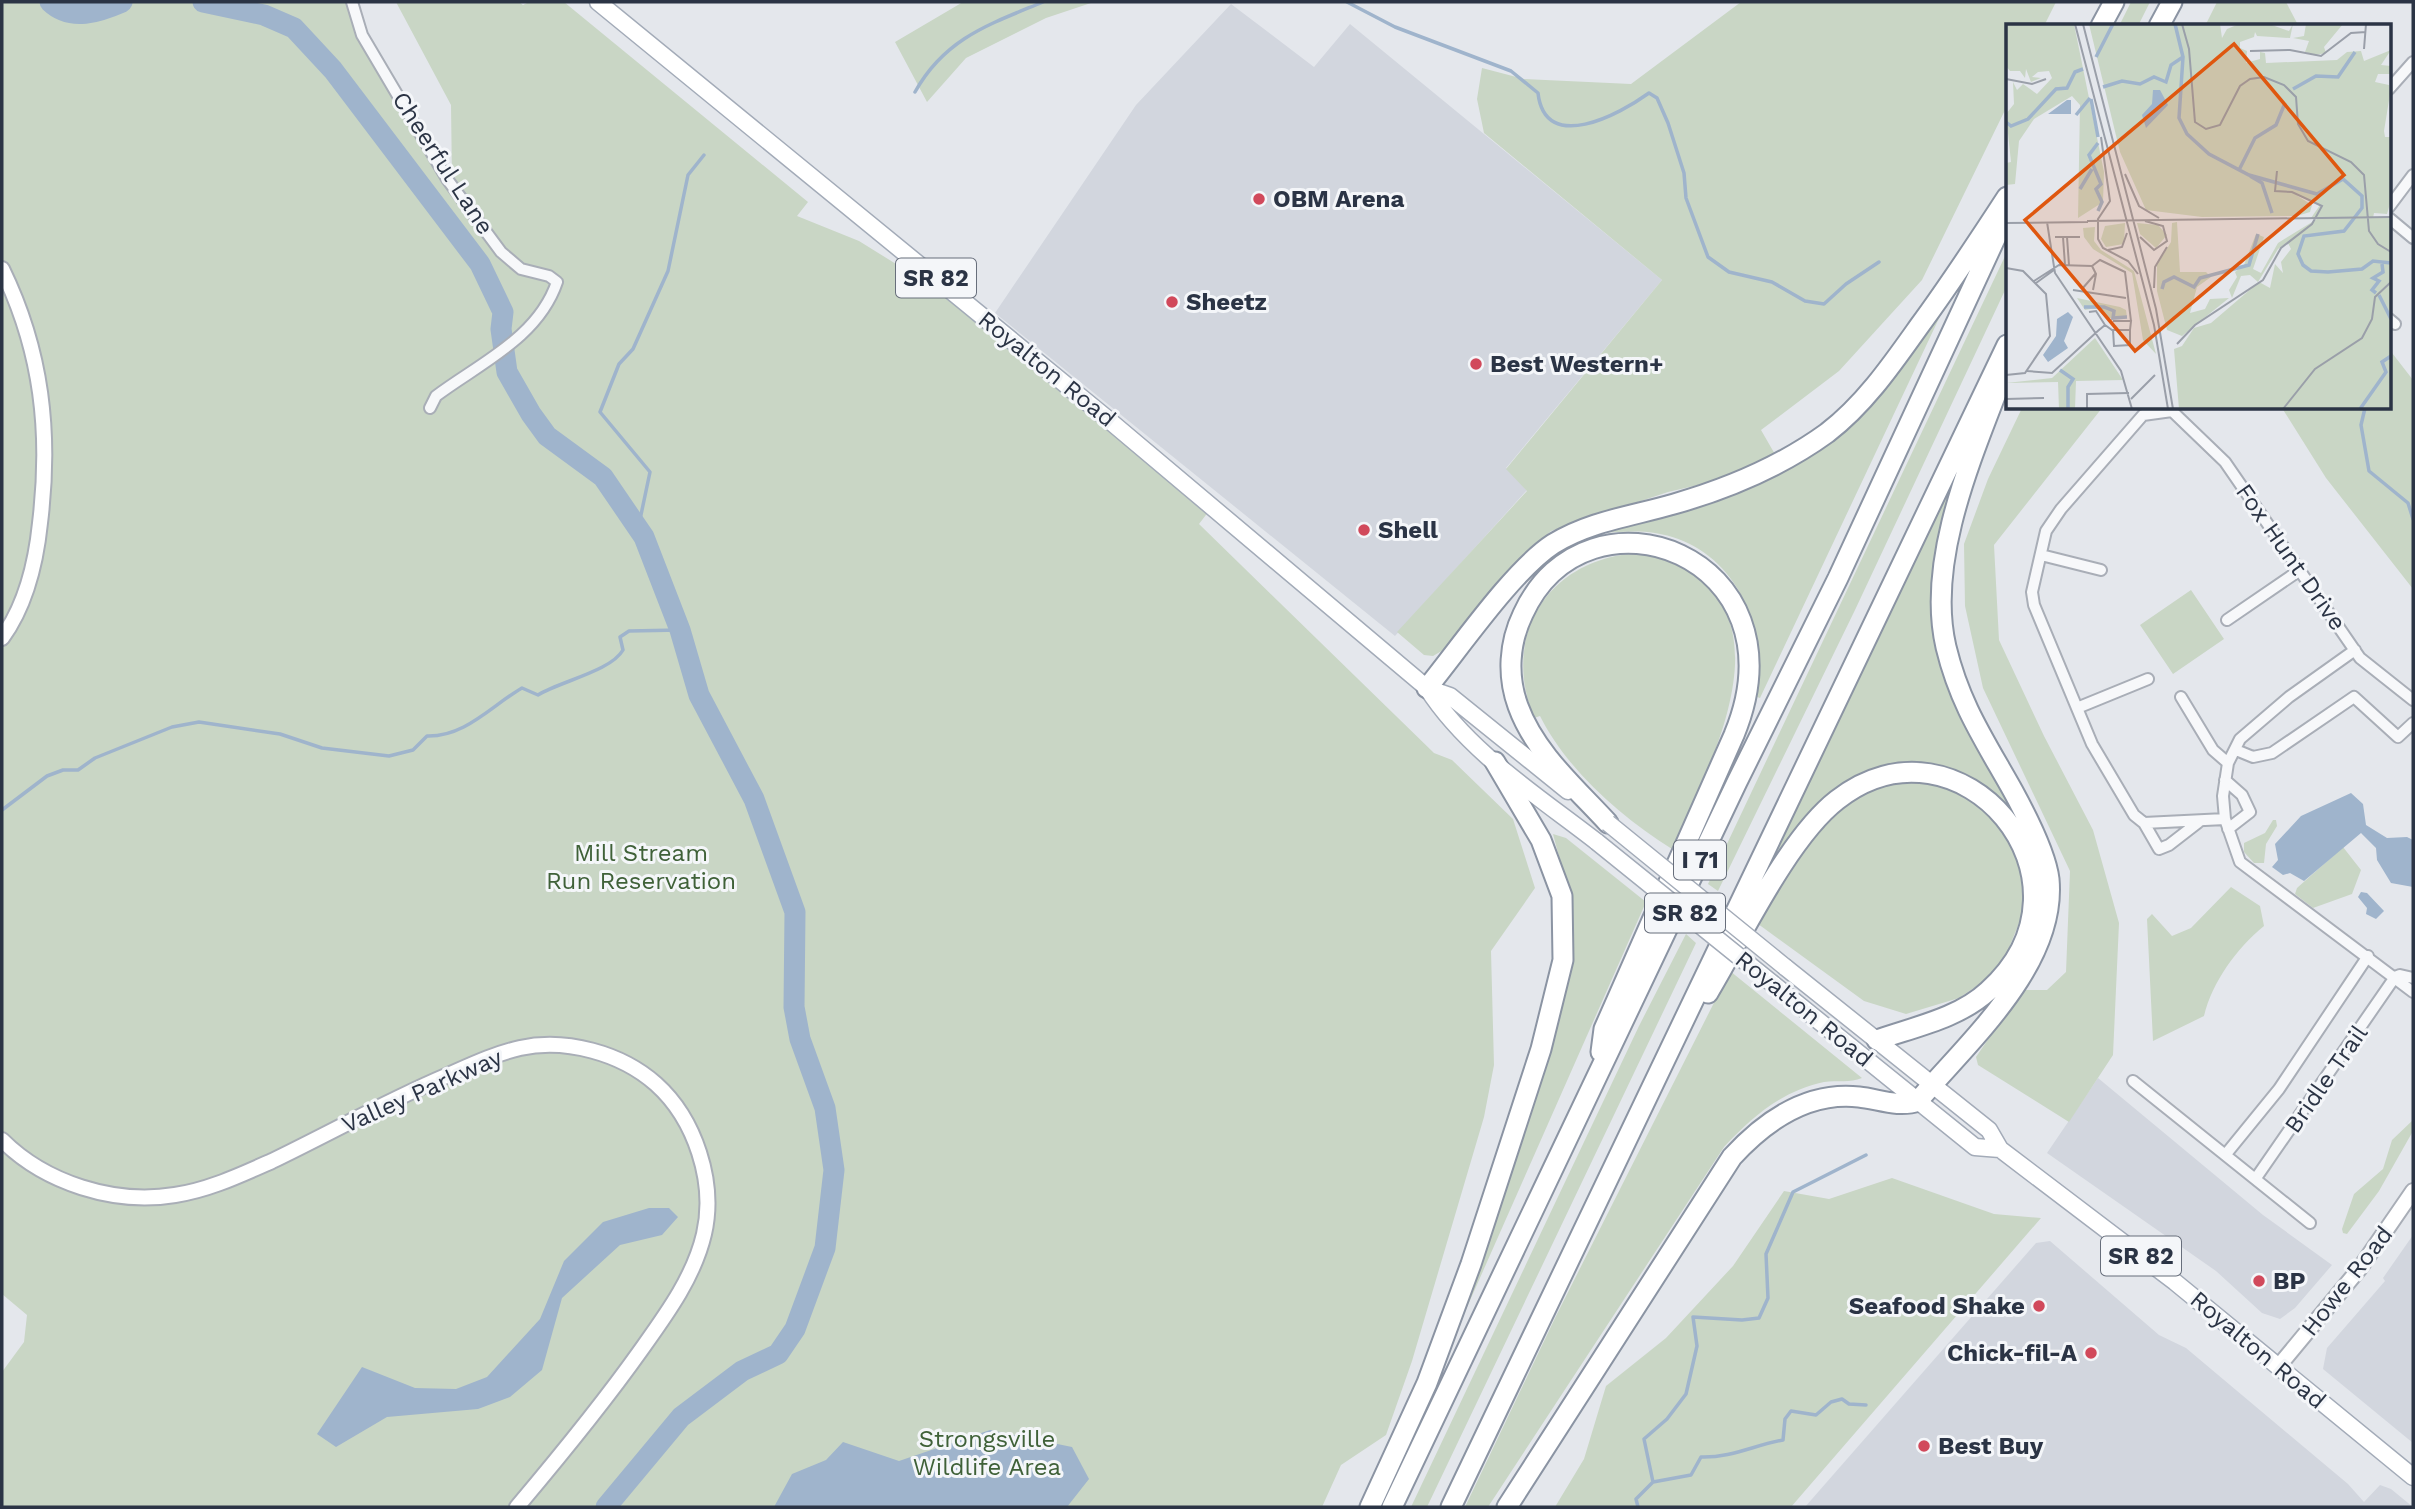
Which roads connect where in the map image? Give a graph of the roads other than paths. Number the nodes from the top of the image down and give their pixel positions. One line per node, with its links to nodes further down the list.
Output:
1 (352, 2): 18 (street, Cheerful Lane)
2 (598, 2): 28 (main road, Royalton Road / SR 82)
3 (2114, 2): 5 (highway)
4 (2172, 2): 6 (highway)
5 (2102, 24)
6 (2160, 24)
7 (2413, 62): 8 (street)
8 (2390, 88)
9 (2413, 175): 11 (street)
10 (2006, 199): 28 (highway)
11 (2390, 207)
12 (2006, 215): 46 (highway, I 71)
13 (2390, 219): 14 (street)
14 (2413, 238)
15 (2, 269): 25 (street)
16 (2006, 347): 50 (highway, I 71)
17 (2006, 368): 48 (highway)
18 (430, 408)
19 (2168, 410): 21 (street)
20 (2173, 410): 23 (street, Fox Hunt Drive)
21 (2041, 555): 22 (street); 31 (street)
22 (2101, 570)
23 (2300, 570): 24 (street); 26 (street, Fox Hunt Drive)
24 (2227, 620)
25 (2, 638)
26 (2355, 650): 30 (street, Fox Hunt Drive); 33 (street)
27 (2148, 679): 31 (street)
28 (1427, 688): 34 (main road, Royalton Road / SR 82); 38 (main road, Royalton Road / SR 82)
29 (2181, 697): 35 (street)
30 (2413, 700)
31 (2077, 708): 39 (street)
32 (2413, 723): 33 (street)
33 (2236, 750): 35 (street)
34 (1495, 762): 49 (main road, Royalton Road / SR 82, bridge); 60 (highway)
35 (2228, 763): 36 (street)
36 (2225, 780): 40 (street); 40 (street)
37 (2200, 821): 39 (street); 39 (street); 40 (street)
38 (1608, 823): 45 (main road, Royalton Road / SR 82, bridge); 46 (highway)
39 (2144, 823)
40 (2227, 824): 41 (street)
41 (2368, 956): 42 (street); 53 (street, Bridle Trail)
42 (2395, 977): 43 (street); 44 (street); 54 (street, Bridle Trail)
43 (2413, 978)
44 (2413, 992)
45 (1877, 1040): 48 (main road, Royalton Road / SR 82); 50 (highway)
46 (1600, 1070): 61 (highway, I 71)
47 (2133, 1081): 53 (street)
48 (1932, 1084): 49 (highway); 52 (main road, Royalton Road / SR 82)
49 (1918, 1101): 52 (main road, Royalton Road / SR 82); 63 (highway)
50 (1639, 1112): 62 (highway, I 71)
51 (2, 1140): 59 (street, Valley Parkway)
52 (2000, 1149): 57 (main road, Royalton Road / SR 82)
53 (2226, 1154): 54 (street)
54 (2256, 1178): 56 (street)
55 (2413, 1191): 57 (street, Howe Road)
56 (2310, 1223)
57 (2277, 1367): 58 (main road, Royalton Road / SR 82)
58 (2413, 1477)
59 (517, 1507)
60 (1370, 1507)
61 (1392, 1507)
62 (1451, 1507)
63 (1507, 1507)

